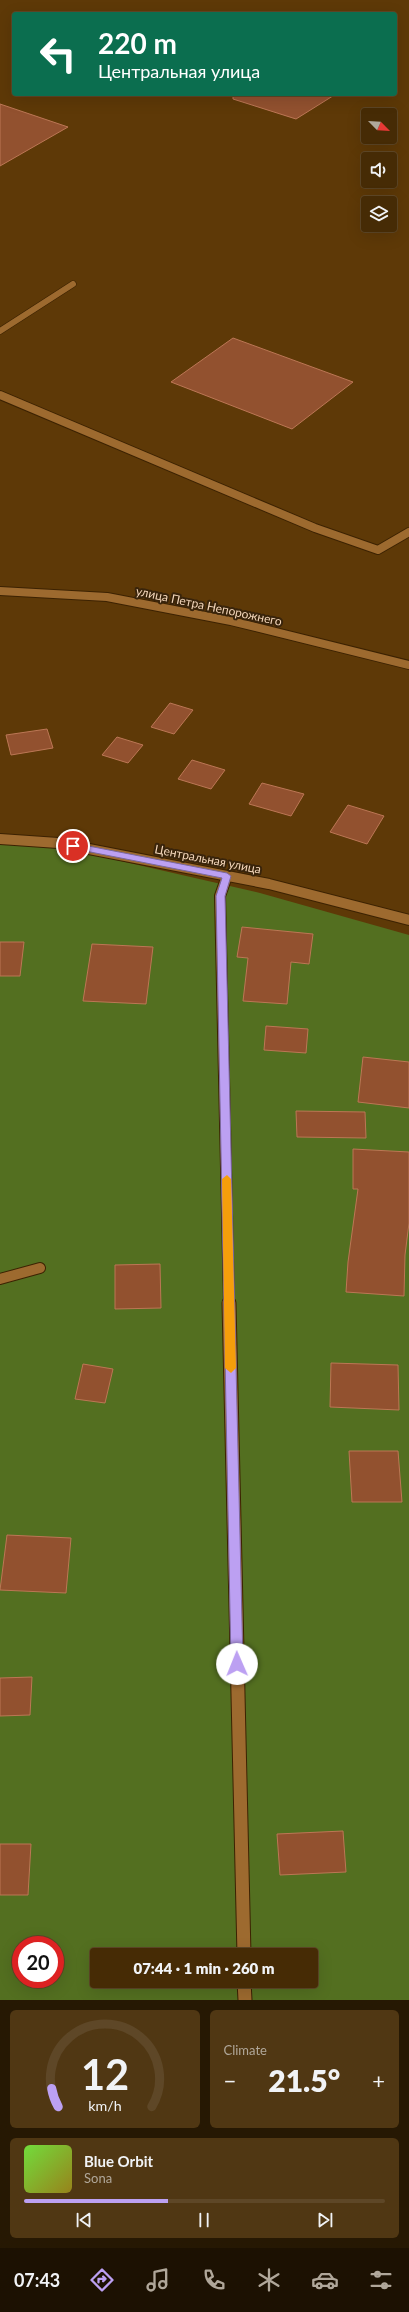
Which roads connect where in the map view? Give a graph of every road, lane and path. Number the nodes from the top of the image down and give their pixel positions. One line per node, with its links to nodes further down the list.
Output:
1 (73, 284): 2 (street)
2 (0, 331)
3 (0, 395): 4 (street)
4 (409, 532)
5 (0, 590): 6 (street, улица Петра Непорожнего)
6 (409, 665)
7 (0, 839): 8 (street, Центральная улица)
8 (227, 876): 9 (street, Центральная улица); 12 (street)
9 (409, 920)
10 (40, 1268): 11 (street)
11 (0, 1279)
12 (244, 1948)
13 (244, 1988): 14 (street)
14 (245, 2000)

